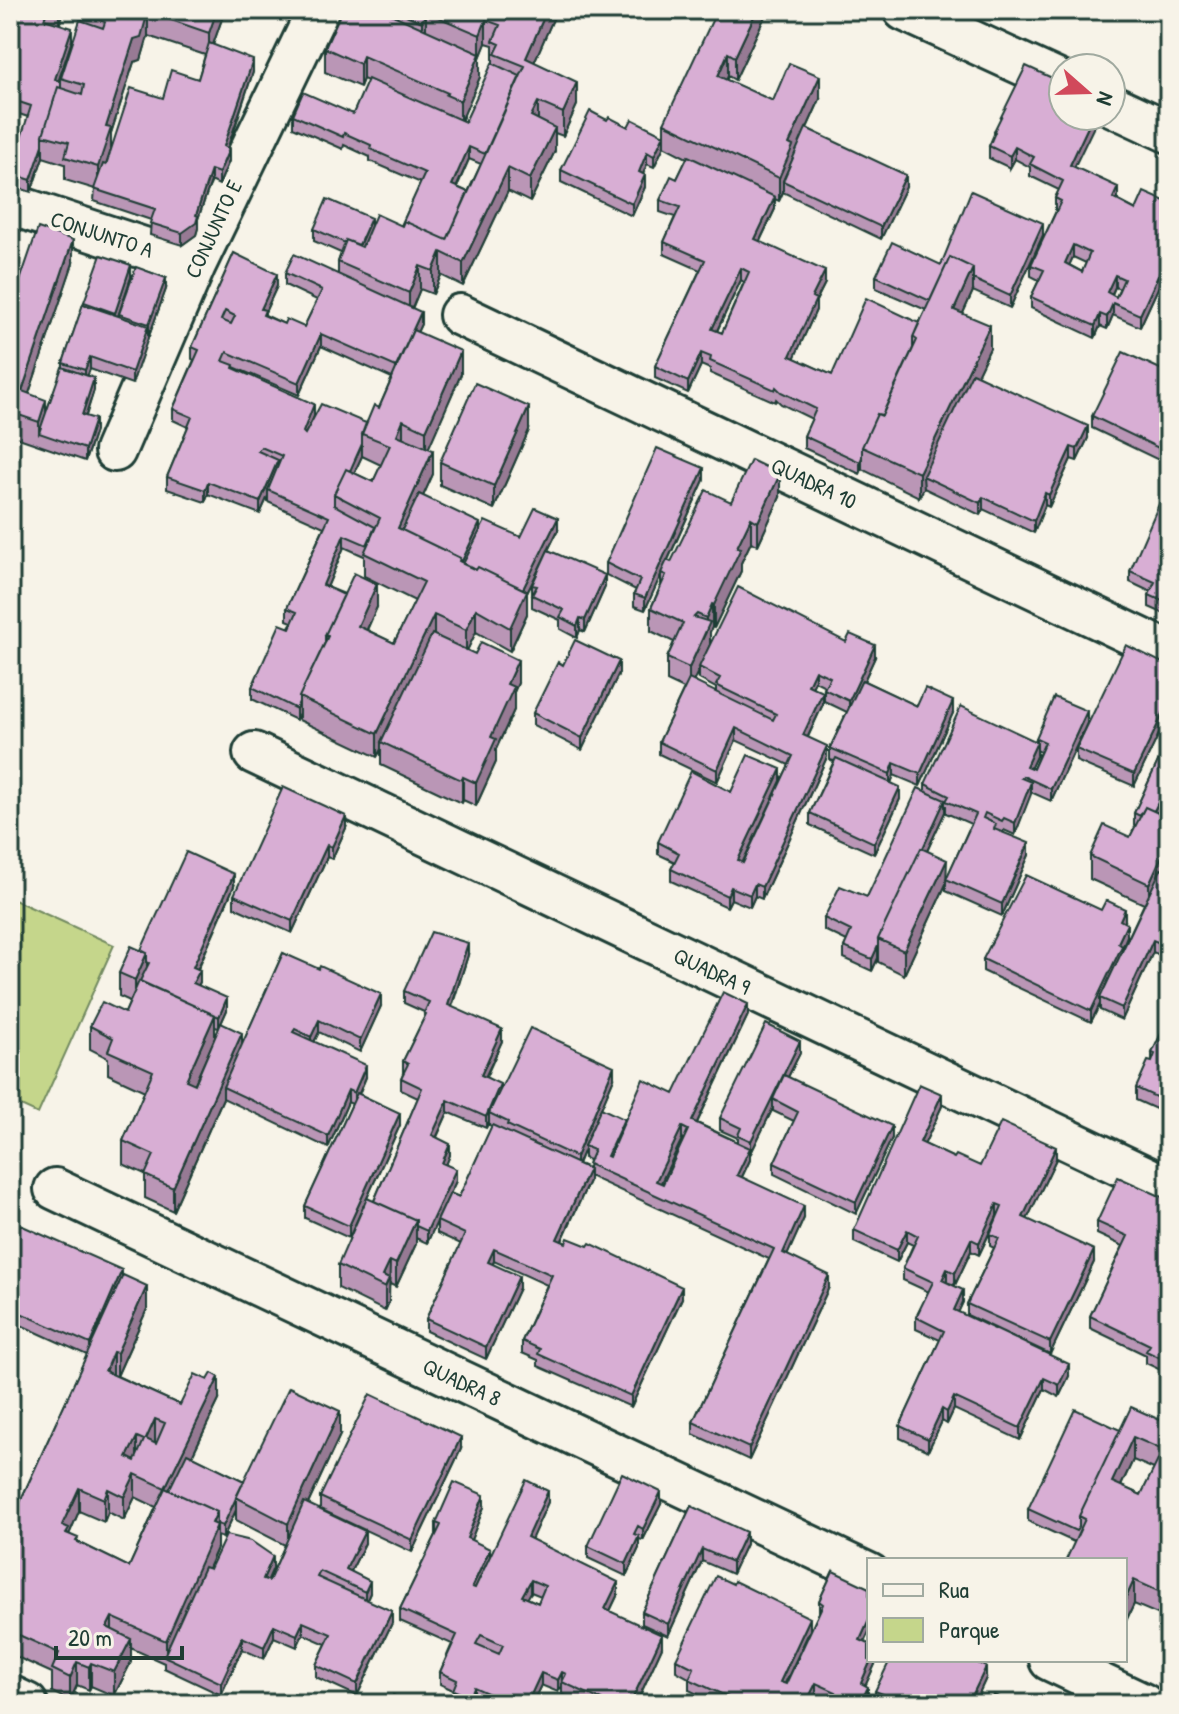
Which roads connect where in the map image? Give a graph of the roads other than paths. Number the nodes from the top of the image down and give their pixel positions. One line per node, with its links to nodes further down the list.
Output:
1 (318, 10): 7 (street, CONJUNTO E)
2 (904, 10): 3 (street)
3 (1047, 76)
4 (1127, 112): 5 (street)
5 (1169, 132)
6 (10, 204): 7 (street, CONJUNTO A)
7 (195, 265): 9 (street, CONJUNTO E)
8 (460, 315): 10 (street, QUADRA 10)
9 (115, 451)
10 (1169, 652)
11 (254, 753): 12 (street, QUADRA 9)
12 (1169, 1188)
13 (55, 1189): 14 (street, QUADRA 8)
14 (867, 1573)
15 (1054, 1662): 18 (street)
16 (10, 1696): 17 (street)
17 (27, 1704)
18 (1143, 1704)

